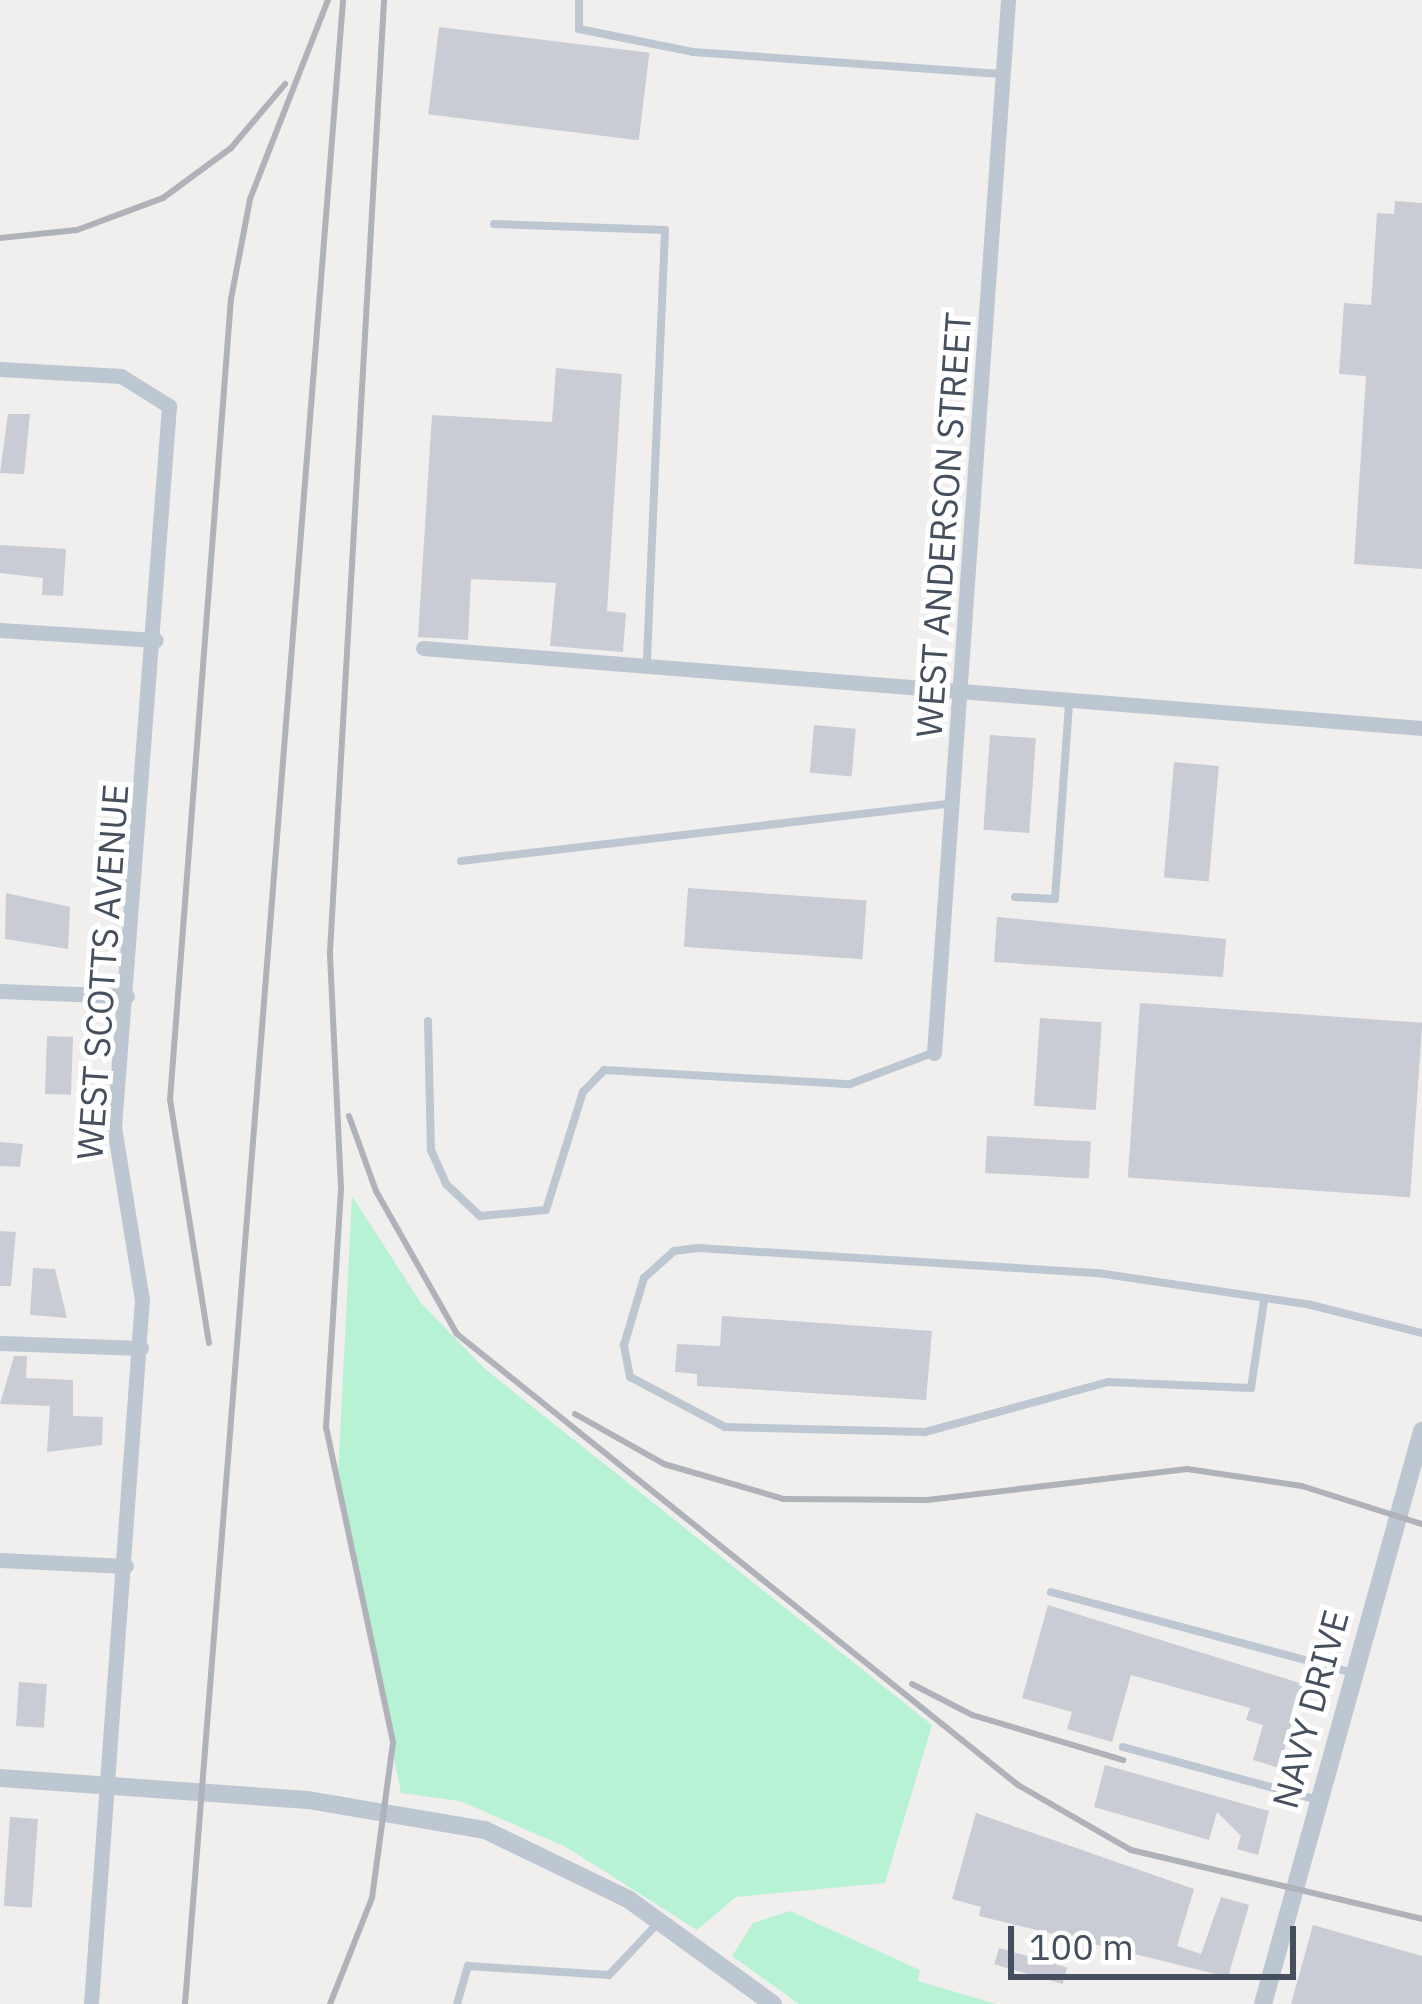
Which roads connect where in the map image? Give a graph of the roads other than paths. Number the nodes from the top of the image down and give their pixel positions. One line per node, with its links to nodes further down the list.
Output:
1 (579, 0): 3 (lane)
2 (1008, 0): 3 (street, WEST ANDERSON STREET)
3 (1003, 74): 10 (street, WEST ANDERSON STREET)
4 (494, 224): 9 (lane)
5 (0, 369): 7 (street, WEST SCOTTS AVENUE)
6 (0, 630): 7 (street)
7 (156, 640): 17 (street, WEST SCOTTS AVENUE)
8 (424, 648): 9 (street)
9 (646, 668): 10 (street)
10 (962, 695): 11 (street); 13 (street, WEST ANDERSON STREET)
11 (1069, 704): 12 (street); 15 (lane)
12 (1422, 728)
13 (954, 803): 14 (lane); 19 (street, WEST ANDERSON STREET)
14 (461, 861)
15 (1015, 897)
16 (0, 991): 17 (street)
17 (127, 996): 23 (street, WEST SCOTTS AVENUE)
18 (428, 1022): 19 (lane)
19 (934, 1053)
20 (1264, 1301): 20 (lane); 21 (lane)
21 (1422, 1333)
22 (0, 1343): 23 (street)
23 (141, 1348): 26 (street, WEST SCOTTS AVENUE)
24 (1422, 1432): 28 (street, NAVY DRIVE)
25 (0, 1559): 26 (street)
26 (126, 1566): 31 (street, WEST SCOTTS AVENUE)
27 (1051, 1592): 28 (lane)
28 (1354, 1673): 32 (street, NAVY DRIVE)
29 (1123, 1747): 32 (lane)
30 (0, 1778): 31 (street)
31 (110, 1783): 33 (street); 34 (street, WEST SCOTTS AVENUE)
32 (1319, 1800): 37 (street, NAVY DRIVE)
33 (660, 1921): 35 (lane); 36 (street)
34 (91, 2004)
35 (457, 2004)
36 (773, 2004)
37 (1263, 2004)

